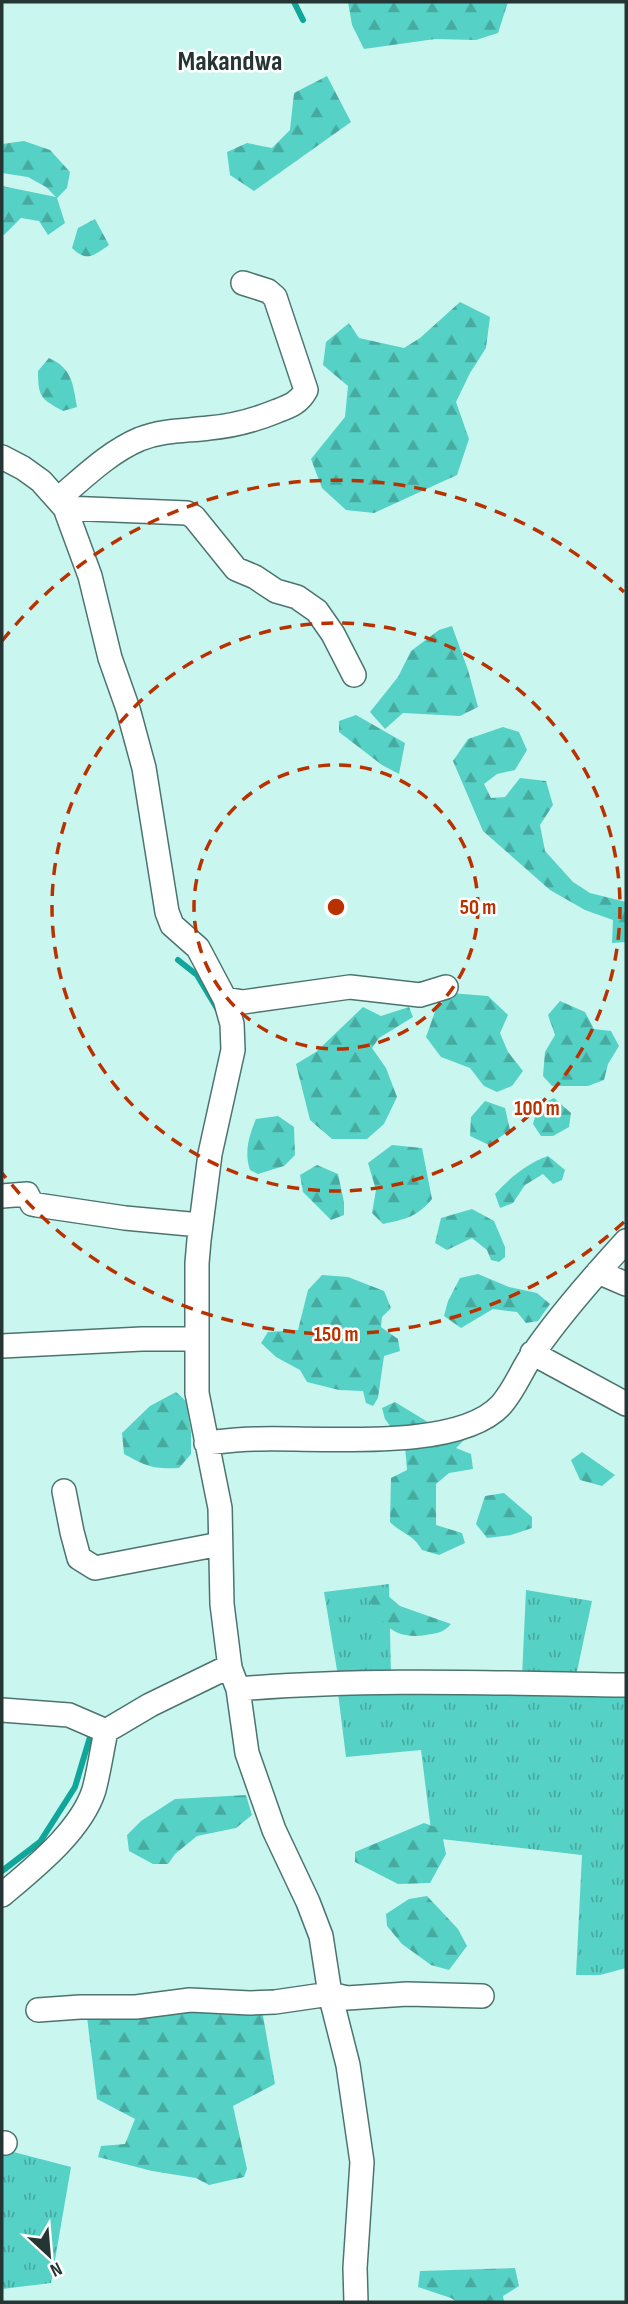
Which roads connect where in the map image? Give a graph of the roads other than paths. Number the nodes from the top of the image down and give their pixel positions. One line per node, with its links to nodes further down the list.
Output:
1 (243, 283): 3 (street)
2 (2, 457): 3 (street)
3 (61, 504): 4 (street); 6 (street)
4 (354, 675)
5 (446, 987): 6 (street)
6 (225, 999): 8 (street)
7 (2, 1196): 8 (street)
8 (200, 1224): 12 (street)
9 (626, 1241): 10 (street)
10 (598, 1272): 11 (street); 14 (street)
11 (626, 1284)
12 (196, 1339): 13 (street); 16 (street)
13 (2, 1346)
14 (533, 1353): 15 (street); 16 (street)
15 (626, 1404)
16 (206, 1443): 18 (street)
17 (64, 1491): 18 (street)
18 (220, 1544): 19 (street)
19 (230, 1665): 21 (street); 23 (street)
20 (626, 1685): 21 (street)
21 (238, 1689): 25 (street)
22 (2, 1710): 23 (street)
23 (106, 1731): 24 (street)
24 (2, 1895)
25 (330, 1994): 26 (street); 27 (street); 28 (street)
26 (482, 1996)
27 (38, 2010)
28 (356, 2302)

